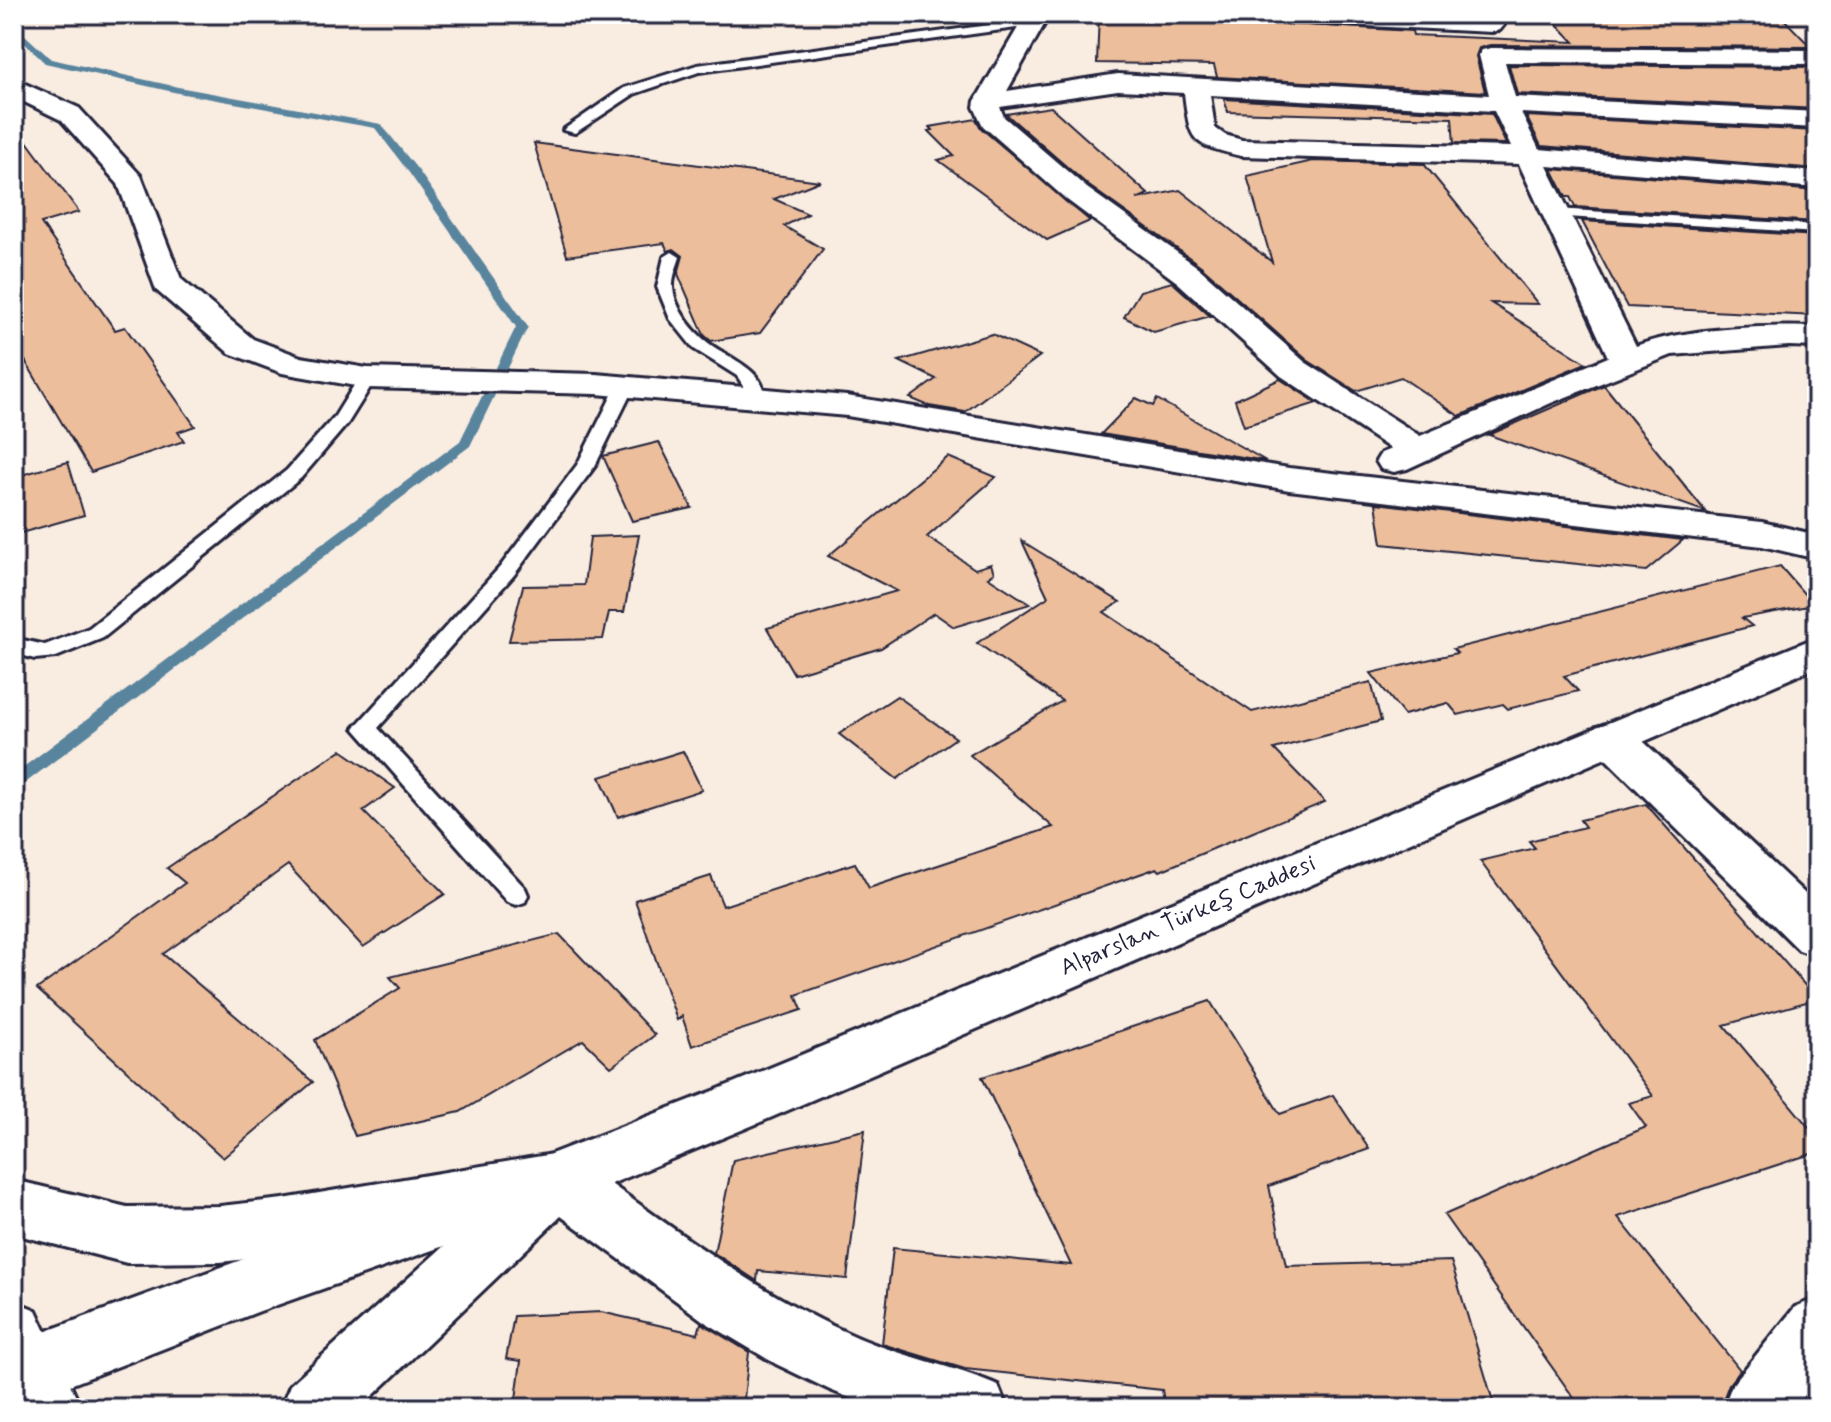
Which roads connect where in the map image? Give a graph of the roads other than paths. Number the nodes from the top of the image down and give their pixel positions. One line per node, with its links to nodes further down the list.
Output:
1 (1264, 14): 2 (main road)
2 (1345, 16): 4 (main road)
3 (1035, 19): 9 (main road); 12 (lane)
4 (1491, 19): 5 (main road)
5 (1491, 55): 6 (main road); 10 (main road)
6 (1817, 57)
7 (14, 87): 20 (main road)
8 (1196, 87): 9 (main road); 10 (main road); 13 (main road)
9 (988, 101): 23 (main road)
10 (1504, 104): 11 (main road); 13 (main road)
11 (1817, 120)
12 (570, 130)
13 (1529, 156): 14 (main road); 15 (main road)
14 (1817, 180)
15 (1556, 213): 16 (lane); 19 (main road)
16 (1817, 229)
17 (672, 257): 22 (lane)
18 (1817, 337): 19 (main road)
19 (1627, 362): 23 (main road)
20 (367, 378): 21 (main road); 26 (lane)
21 (610, 385): 22 (main road); 29 (lane)
22 (756, 398): 24 (main road)
23 (1418, 450): 24 (main road)
24 (1340, 485): 25 (main road)
25 (1817, 547)
26 (14, 645)
27 (1817, 651): 28 (main road, Alparslan Türkeş Caddesi)
28 (1612, 738): 30 (main road); 31 (main road, Alparslan Türkeş Caddesi)
29 (516, 895)
30 (1817, 936)
31 (559, 1180): 32 (main road); 34 (main road); 35 (main road); 36 (main road)
32 (14, 1207)
33 (1817, 1329): 37 (main road)
34 (27, 1371)
35 (313, 1408)
36 (975, 1408)
37 (1755, 1408)

